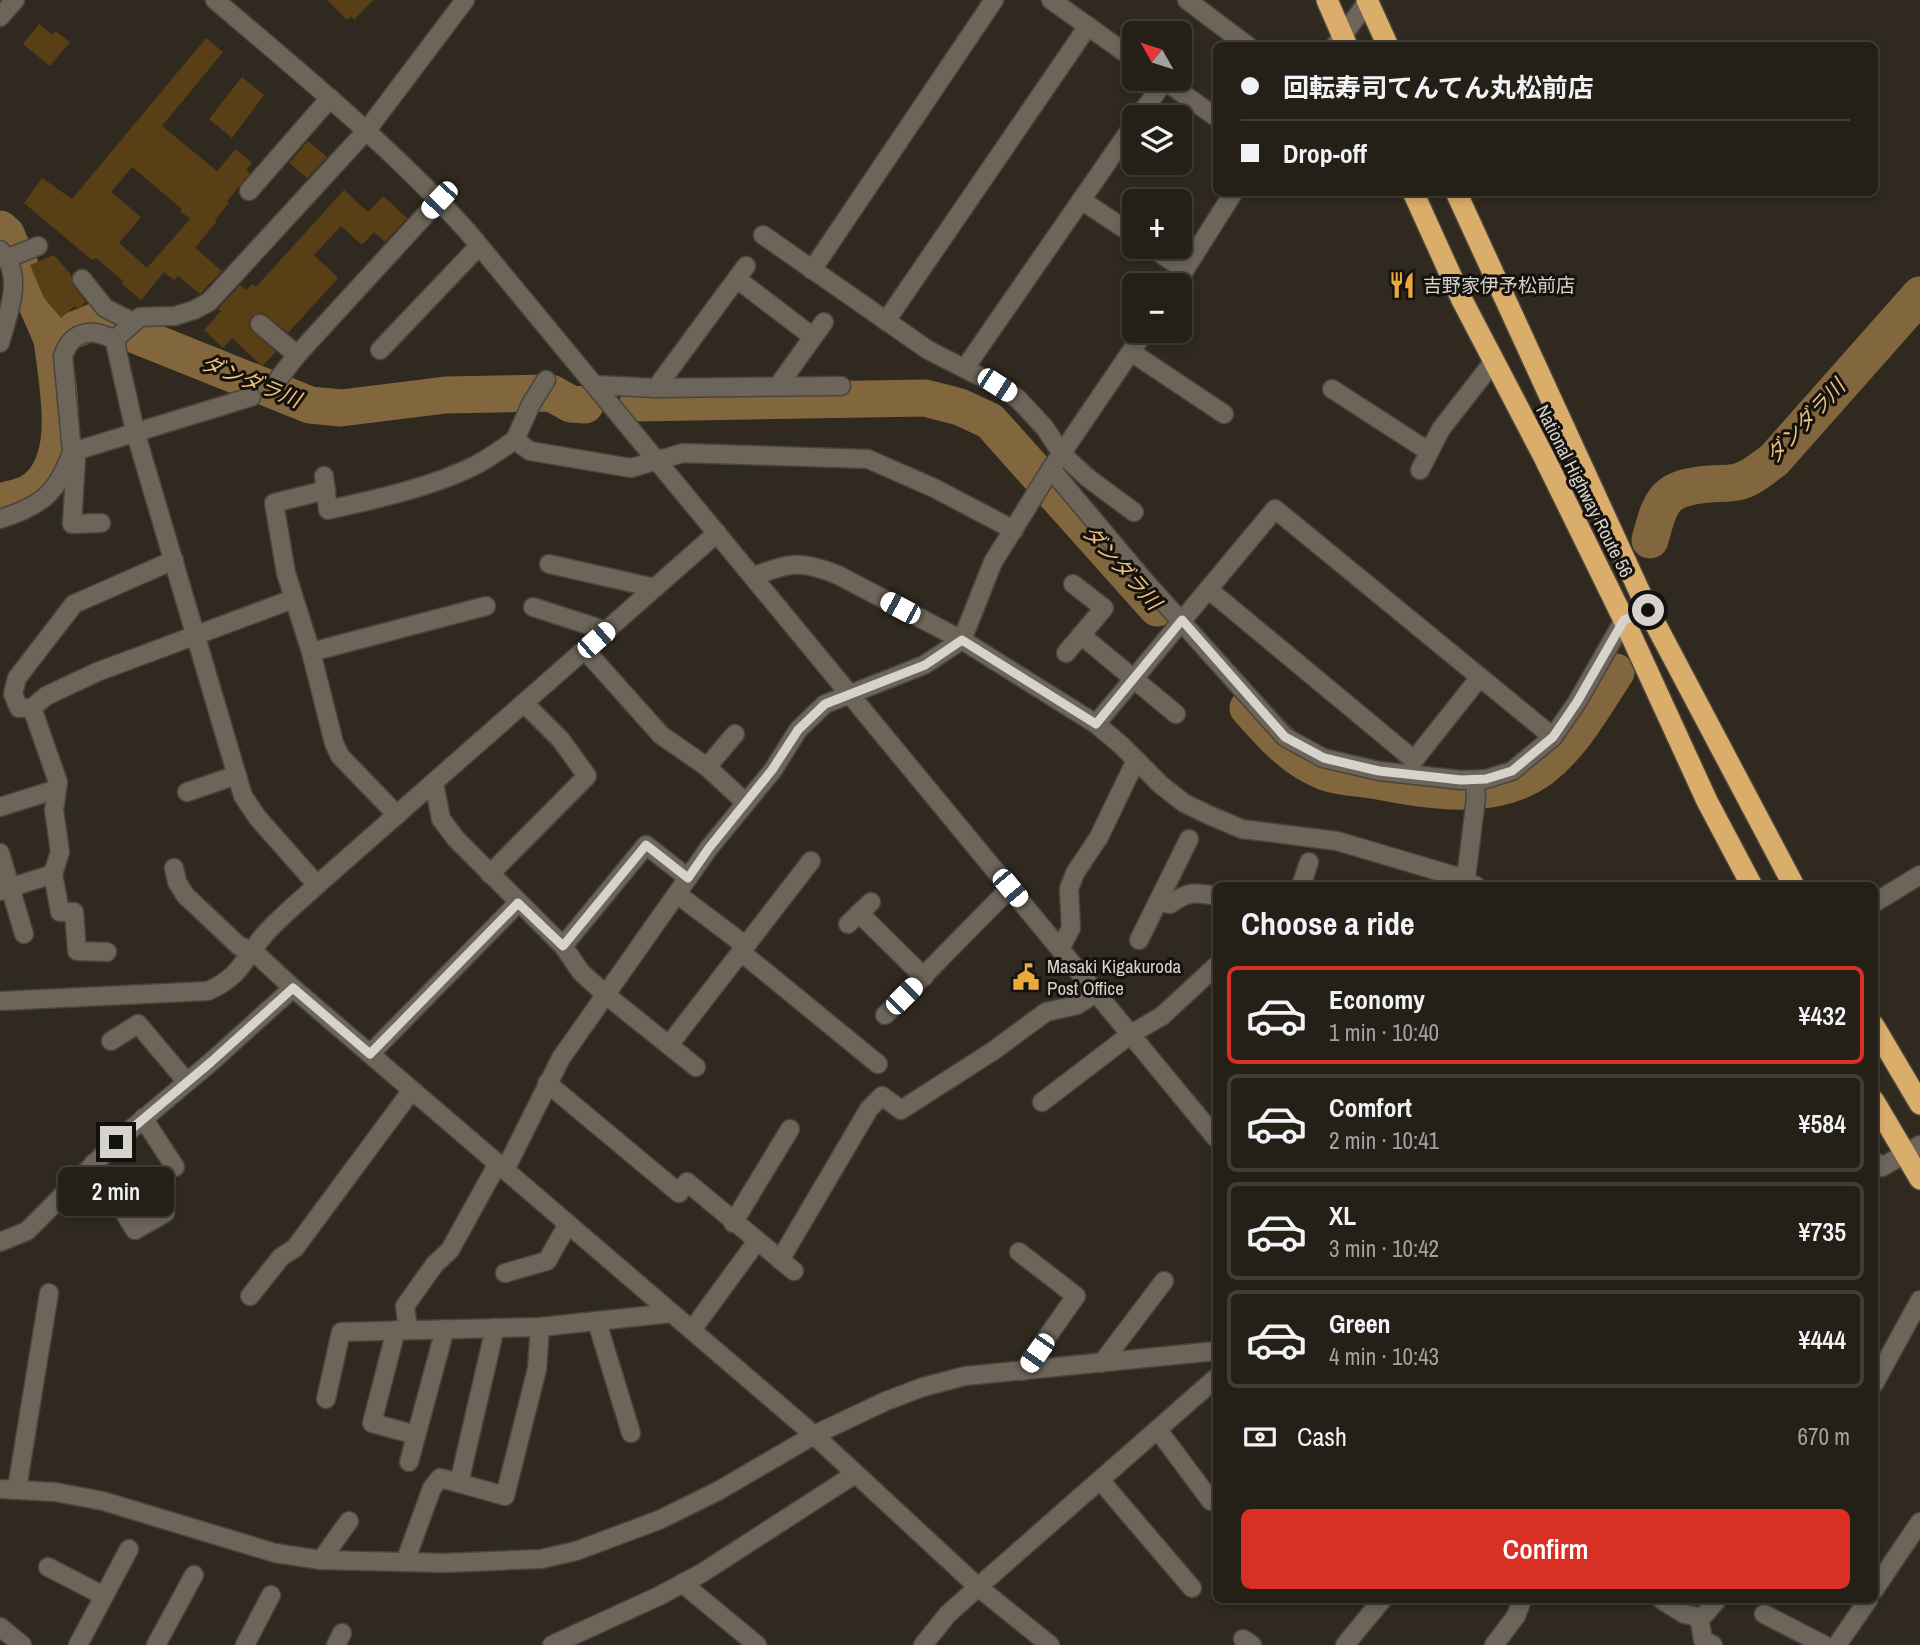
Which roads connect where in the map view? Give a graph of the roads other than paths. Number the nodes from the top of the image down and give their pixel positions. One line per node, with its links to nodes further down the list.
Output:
1 (15, 0): 9 (street)
2 (215, 0): 16 (street)
3 (465, 0): 18 (street)
4 (994, 0): 31 (street)
5 (1051, 0): 10 (street)
6 (1186, 0): 11 (street)
7 (1327, 0): 12 (highway)
8 (1368, 0): 12 (street); 13 (highway)
9 (0, 17)
10 (1088, 26): 14 (street); 36 (street)
11 (1243, 42)
12 (1341, 42)
13 (1386, 42)
14 (1122, 50)
15 (1179, 91): 17 (street)
16 (330, 98): 18 (street); 20 (street)
17 (1213, 115)
18 (367, 130): 24 (street); 38 (street)
19 (1122, 141): 25 (street)
20 (249, 191)
21 (1231, 196): 32 (street)
22 (1415, 196): 45 (highway, National Highway Route 56)
23 (1458, 196): 78 (highway, National Highway Route 56)
24 (439, 200): 28 (street); 44 (street)
25 (1081, 200): 26 (street); 46 (street)
26 (1122, 228)
27 (763, 235): 31 (street)
28 (479, 246): 42 (street); 49 (street)
29 (16, 252): 40 (street)
30 (1169, 259): 32 (street)
31 (812, 270): 36 (street)
32 (1185, 270): 33 (street)
33 (1183, 273)
34 (82, 279): 38 (street)
35 (824, 321): 39 (street)
36 (886, 321): 46 (street)
37 (260, 324): 44 (street)
38 (124, 332): 56 (street); 59 (street)
39 (813, 337): 50 (street); 52 (street)
40 (0, 342)
41 (1137, 343): 43 (street)
42 (380, 350)
43 (1131, 352): 55 (street); 60 (street)
44 (297, 355): 47 (street)
45 (1494, 361): 58 (street); 80 (highway, National Highway Route 56)
46 (965, 368): 60 (street)
47 (279, 378)
48 (544, 383): 57 (street)
49 (596, 385): 52 (street); 61 (street)
50 (778, 386): 51 (street); 52 (street)
51 (841, 386)
52 (656, 388)
53 (1332, 389): 58 (street)
54 (251, 397): 56 (street)
55 (1224, 414)
56 (135, 431): 59 (street); 69 (street)
57 (515, 440): 61 (street); 75 (street)
58 (1428, 451): 63 (street)
59 (74, 452): 65 (street); 66 (street)
60 (1062, 454): 62 (street); 64 (street)
61 (657, 460): 67 (street); 68 (street)
62 (1051, 469): 67 (street); 79 (street)
63 (1420, 470)
64 (1135, 512)
65 (0, 519)
66 (101, 523)
67 (1014, 530): 84 (street)
68 (717, 533): 71 (street); 73 (street)
69 (174, 560): 82 (street); 92 (street)
70 (549, 564): 73 (street)
71 (753, 577): 84 (street); 90 (street)
72 (1073, 584): 83 (street)
73 (655, 589): 81 (street)
74 (1208, 589): 79 (street); 88 (street); 88 (street)
75 (293, 599): 82 (street); 86 (street)
76 (486, 606): 86 (street)
77 (533, 607): 81 (street)
78 (1648, 610): 80 (street); 120 (highway, National Highway Route 56)
79 (1182, 620): 89 (street); 101 (street)
80 (1624, 620): 96 (street); 119 (highway, National Highway Route 56)
81 (607, 631): 85 (street)
82 (197, 635): 92 (street); 99 (street)
83 (1081, 635): 87 (street); 89 (street)
84 (962, 640): 90 (street); 94 (street)
85 (585, 650): 91 (street); 98 (street)
86 (311, 652): 106 (street)
87 (1066, 653)
88 (1480, 677): 96 (street)
89 (1134, 679): 93 (street); 94 (street)
90 (850, 695): 104 (street); 122 (street)
91 (524, 703): 100 (street); 113 (street)
92 (33, 708): 102 (street)
93 (1176, 714)
94 (1096, 724): 97 (street)
95 (735, 734): 98 (street)
96 (1553, 737): 101 (street)
97 (1136, 760): 117 (street); 134 (street)
98 (706, 767): 104 (street)
99 (237, 775): 103 (street); 121 (street)
100 (434, 783): 106 (street); 113 (street)
101 (1475, 787): 118 (street)
102 (57, 789): 105 (street); 112 (street)
103 (187, 792)
104 (745, 802): 115 (street)
105 (1, 803)
106 (397, 815): 121 (street)
107 (1189, 839): 127 (street)
108 (0, 853): 123 (street)
109 (811, 861): 133 (street)
110 (1310, 862): 116 (street)
111 (174, 868): 135 (street)
112 (53, 874): 123 (street); 136 (street)
113 (490, 874): 128 (street)
114 (1920, 875): 126 (street)
115 (688, 878): 124 (street); 132 (street)
116 (1302, 882)
117 (1464, 882)
118 (1470, 882)
119 (1750, 882)
120 (1792, 882)
121 (317, 885): 135 (street)
122 (1010, 888): 134 (street); 138 (street)
123 (6, 889): 130 (street)
124 (677, 894): 133 (street); 141 (street)
125 (1213, 895): 127 (street)
126 (1878, 900)
127 (1158, 902): 131 (street)
128 (518, 903): 132 (street); 148 (street)
129 (860, 913): 138 (street)
130 (24, 934)
131 (1139, 940)
132 (563, 946): 141 (street)
133 (743, 949): 147 (street); 149 (street)
134 (1060, 949): 140 (street)
135 (253, 951): 139 (street); 142 (street)
136 (107, 952)
137 (1213, 969): 145 (street)
138 (924, 977): 143 (street)
139 (293, 988): 148 (street); 151 (street)
140 (1096, 993): 145 (street); 172 (street)
141 (606, 995): 147 (street); 152 (street)
142 (0, 1001)
143 (885, 1015)
144 (1878, 1033): 155 (highway)
145 (1130, 1034): 154 (street); 159 (street)
146 (111, 1041): 151 (street)
147 (669, 1045): 150 (street)
148 (370, 1054): 153 (street)
149 (878, 1065)
150 (696, 1067)
151 (187, 1082): 157 (street)
152 (547, 1083): 164 (street); 167 (street)
153 (412, 1090): 164 (street); 177 (street)
154 (1042, 1102)
155 (1920, 1104)
156 (1878, 1106): 160 (highway)
157 (143, 1118): 161 (street); 163 (street)
158 (790, 1129): 167 (street)
159 (1213, 1134)
160 (1913, 1150): 162 (street); 165 (highway)
161 (94, 1163): 166 (street); 170 (street)
162 (1878, 1164)
163 (175, 1167)
164 (502, 1167): 168 (street); 184 (street)
165 (1920, 1179)
166 (165, 1213)
167 (733, 1223): 169 (street)
168 (568, 1224): 174 (street); 179 (street)
169 (757, 1241): 172 (street); 185 (street)
170 (0, 1242)
171 (1019, 1252): 188 (street)
172 (779, 1260): 173 (street)
173 (794, 1271)
174 (505, 1273)
175 (1164, 1281): 187 (street)
176 (49, 1293): 200 (street)
177 (250, 1296)
178 (1920, 1300): 189 (street)
179 (672, 1313): 180 (street); 185 (street)
180 (597, 1322): 181 (street); 193 (street)
181 (540, 1326): 182 (street); 199 (street)
182 (495, 1328): 183 (street); 199 (street)
183 (445, 1329): 184 (street); 194 (street)
184 (402, 1330): 191 (street); 194 (street)
185 (692, 1330): 195 (street)
186 (1213, 1351): 187 (street)
187 (1102, 1363): 188 (street)
188 (1023, 1371): 195 (street)
189 (1878, 1377)
190 (1213, 1381): 192 (street)
191 (326, 1399)
192 (1158, 1430): 198 (street); 201 (street)
193 (631, 1433)
194 (416, 1435): 196 (street)
195 (818, 1438): 197 (street); 206 (street)
196 (409, 1462)
197 (852, 1472): 209 (street); 211 (street)
198 (1100, 1480): 211 (street); 212 (street)
199 (458, 1483): 206 (street)
200 (9, 1488): 205 (street)
201 (1211, 1501)
202 (349, 1521): 205 (street)
203 (1920, 1522): 210 (street)
204 (129, 1549): 214 (street)
205 (321, 1560): 206 (street)
206 (405, 1562)
207 (48, 1567): 214 (street)
208 (194, 1575): 225 (street)
209 (682, 1583): 227 (street); 228 (street)
210 (1878, 1584)
211 (978, 1587): 229 (street); 230 (street)
212 (1192, 1588)
213 (271, 1595): 226 (street)
214 (104, 1596): 224 (street)
215 (1380, 1603): 231 (street)
216 (1521, 1603): 232 (street)
217 (1667, 1603): 221 (street)
218 (1714, 1603): 221 (street)
219 (1866, 1603): 235 (street)
220 (1764, 1614): 234 (street)
221 (1699, 1617): 233 (street)
222 (0, 1627): 223 (street)
223 (22, 1645)
224 (78, 1645)
225 (156, 1645)
226 (245, 1645)
227 (552, 1645)
228 (757, 1645)
229 (923, 1645)
230 (1050, 1645)
231 (1346, 1645)
232 (1493, 1645)
233 (1713, 1645)
234 (1824, 1645)
235 (1837, 1645)

